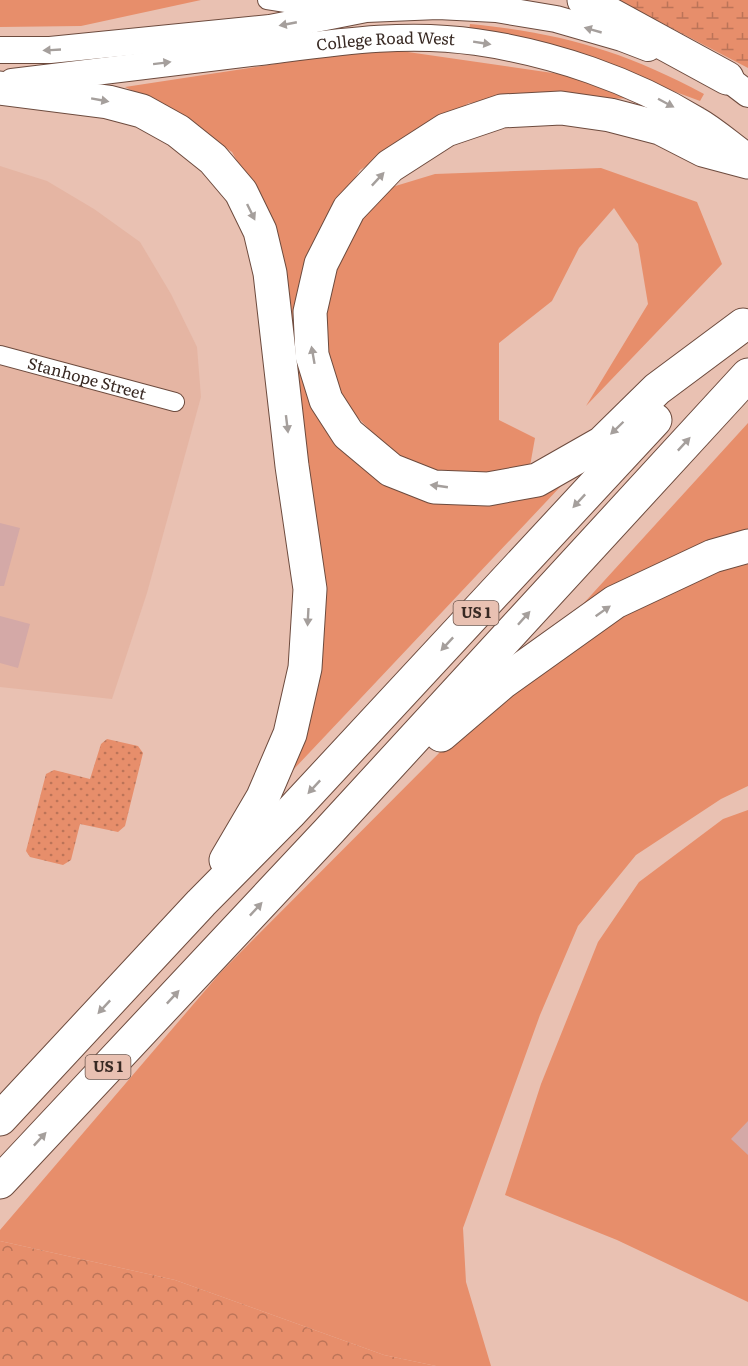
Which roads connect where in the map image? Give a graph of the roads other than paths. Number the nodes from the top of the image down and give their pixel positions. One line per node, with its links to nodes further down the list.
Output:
1 (267, 0): 3 (street)
2 (584, 0): 6 (highway)
3 (366, 9): 4 (street, College Road West, one-way to 4); 6 (street, College Road West, one-way to 3)
4 (0, 50)
5 (0, 83): 8 (street, College Road West, one-way to 8)
6 (737, 86)
7 (0, 88): 16 (highway, one-way to 16)
8 (748, 157)
9 (748, 162): 10 (highway, one-way to 9)
10 (746, 323): 16 (highway, US 1, one-way to 16)
11 (0, 355): 13 (street, Stanhope Street)
12 (748, 375): 15 (highway, US 1, one-way to 12)
13 (175, 402)
14 (748, 546): 15 (highway, one-way to 14)
15 (328, 832): 18 (highway, US 1, one-way to 15)
16 (201, 903): 17 (highway, US 1, one-way to 17)
17 (0, 1119)
18 (0, 1182)

